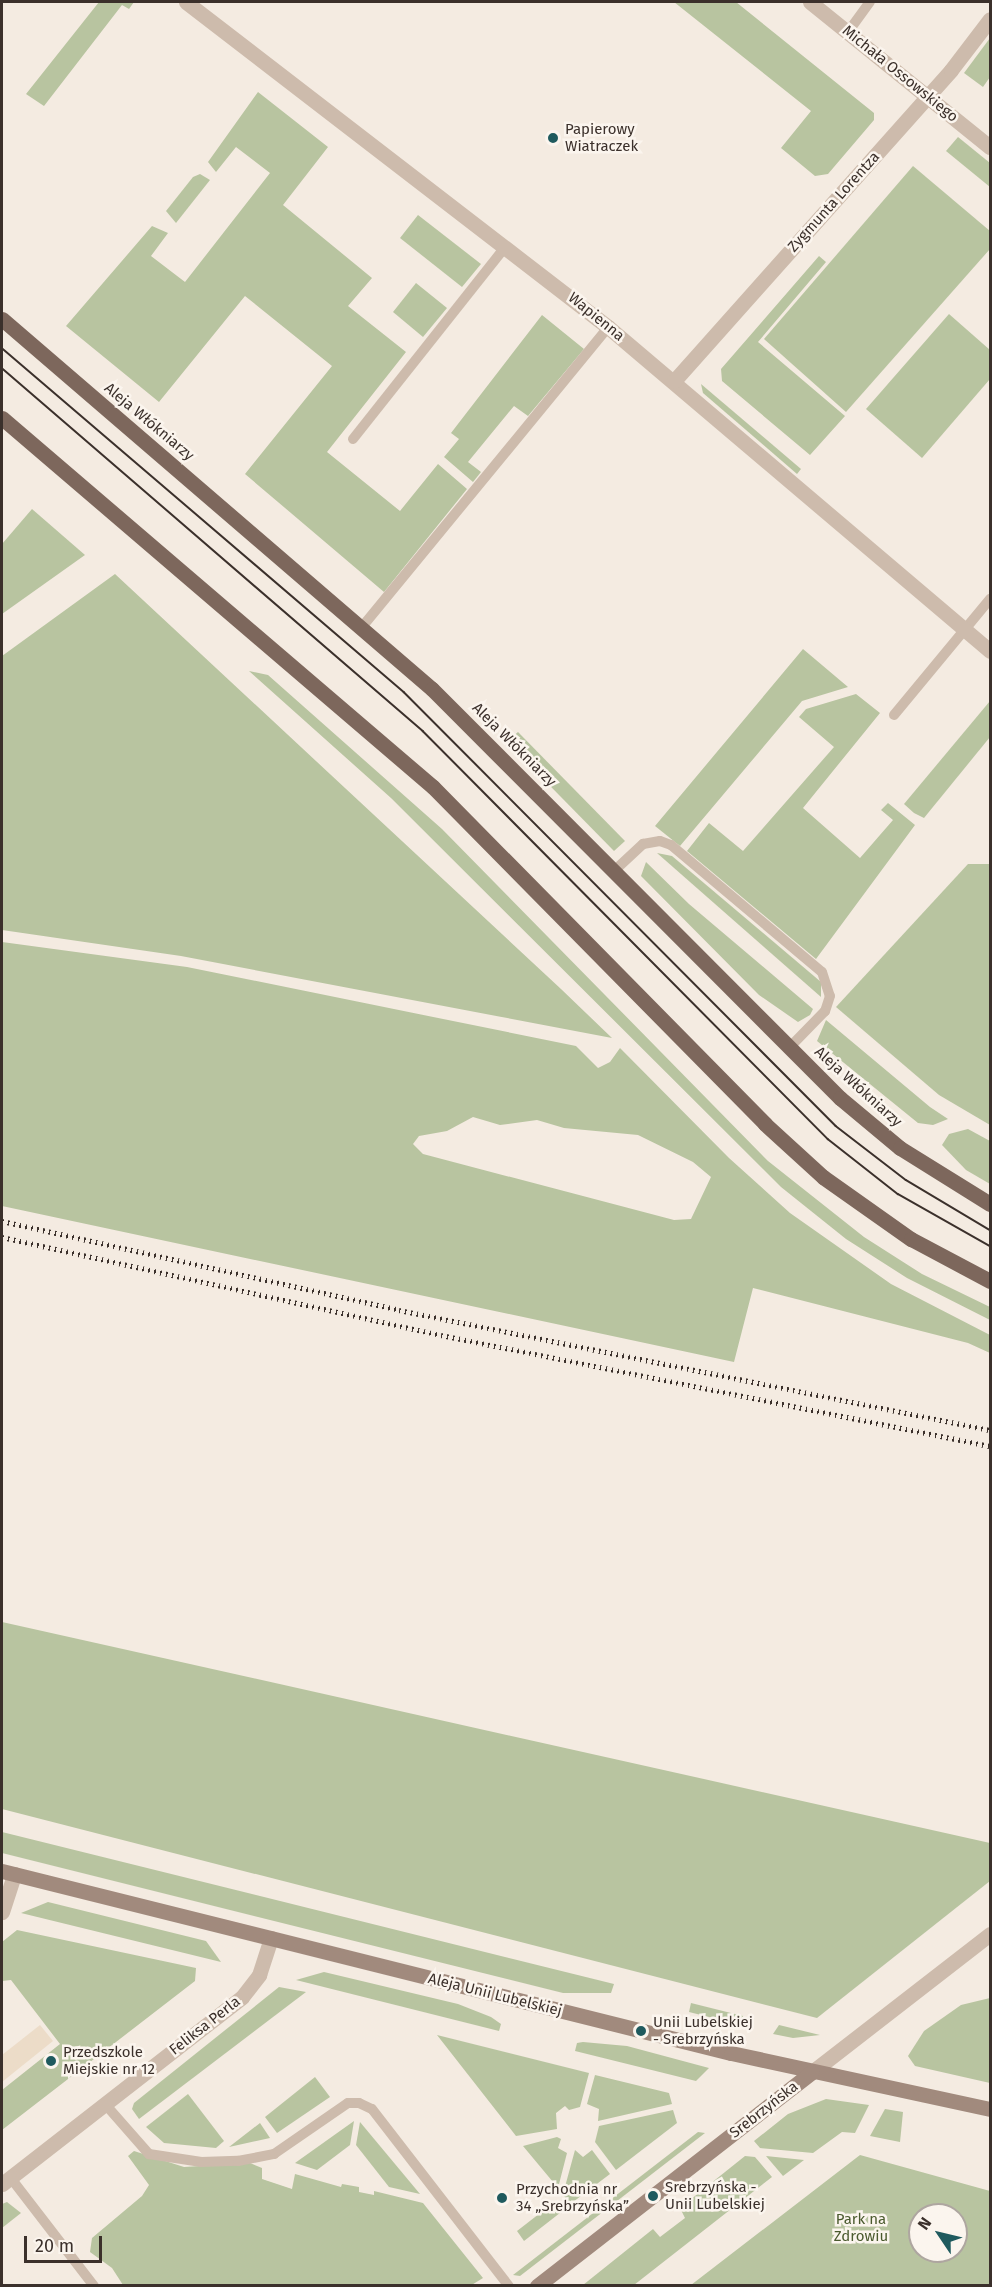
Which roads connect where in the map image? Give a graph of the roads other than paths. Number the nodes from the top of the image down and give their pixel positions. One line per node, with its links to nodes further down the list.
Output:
1 (186, 2): 8 (street, Wapienna)
2 (810, 2): 5 (street, Michała Ossowskiego)
3 (870, 2): 5 (lane)
4 (990, 19): 6 (street, Zygmunta Lorentza)
5 (848, 32): 6 (street, Michała Ossowskiego)
6 (927, 97): 7 (street, Michała Ossowskiego); 11 (street, Zygmunta Lorentza)
7 (990, 147)
8 (506, 246): 10 (street, Wapienna); 13 (lane)
9 (2, 319): 15 (main road, Aleja Włókniarzy)
10 (608, 327): 11 (street, Wapienna); 15 (lane)
11 (674, 381): 16 (street, Wapienna)
12 (2, 418): 22 (main road)
13 (354, 439)
14 (990, 599): 16 (lane)
15 (362, 627): 19 (main road, Aleja Włókniarzy)
16 (965, 629): 17 (street, Wapienna); 18 (lane)
17 (990, 651)
18 (894, 715)
19 (614, 871): 20 (main road, Aleja Włókniarzy); 20 (lane)
20 (789, 1048): 21 (main road, Aleja Włókniarzy)
21 (990, 1204)
22 (990, 1281)
23 (8, 1873): 24 (street); 26 (street, Aleja Unii Lubelskiej)
24 (2, 1912)
25 (990, 1934): 27 (street, Srebrzyńska)
26 (271, 1938): 27 (street, Aleja Unii Lubelskiej); 28 (street, Feliksa Perla)
27 (812, 2072): 29 (street, Aleja Unii Lubelskiej); 33 (street, Srebrzyńska)
28 (105, 2104): 30 (street, Feliksa Perla); 32 (lane)
29 (990, 2109)
30 (6, 2181): 31 (lane)
31 (94, 2286)
32 (509, 2286)
33 (537, 2286)

